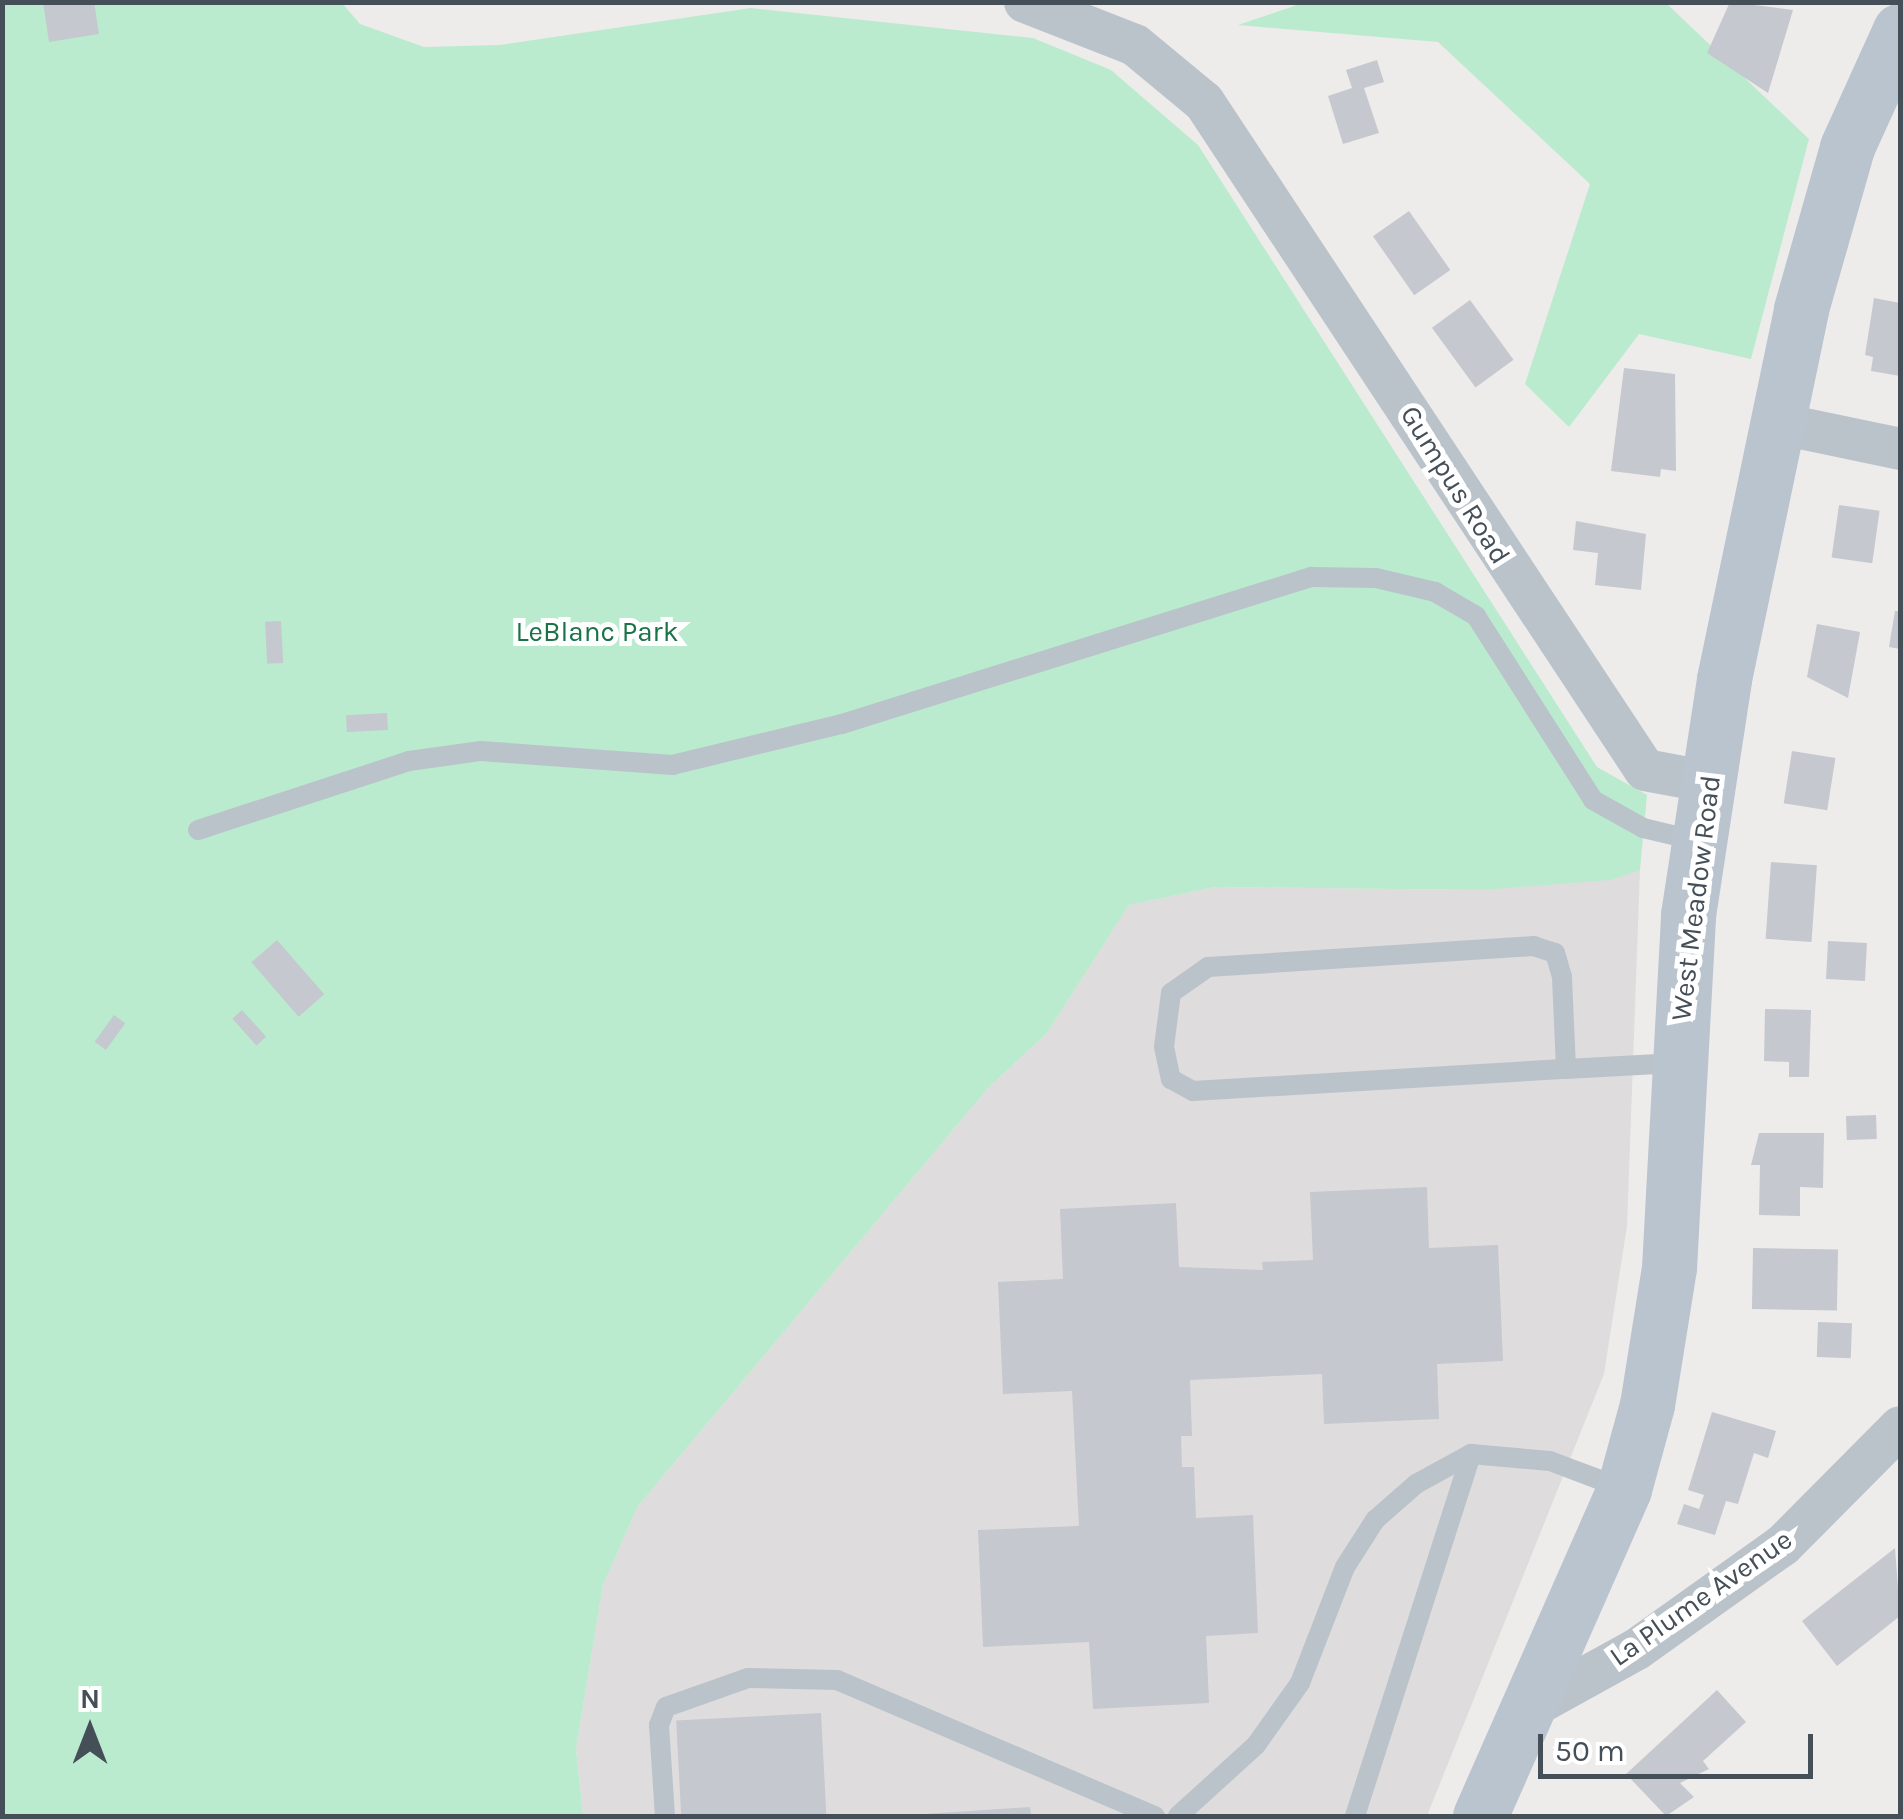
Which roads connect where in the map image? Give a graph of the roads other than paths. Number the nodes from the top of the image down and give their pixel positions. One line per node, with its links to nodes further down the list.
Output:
1 (1024, 2): 5 (street, Gumpus Road)
2 (1900, 30): 3 (street, West Meadow Road)
3 (1776, 423): 4 (street); 5 (street, West Meadow Road)
4 (1900, 449)
5 (1709, 782): 7 (street, West Meadow Road)
6 (198, 830): 7 (lane)
7 (1700, 841): 8 (street, West Meadow Road)
8 (1678, 1063): 9 (lane); 12 (street, West Meadow Road)
9 (1566, 1069): 9 (lane)
10 (1900, 1428): 13 (street, La Plume Avenue)
11 (1471, 1454): 12 (lane); 16 (lane); 17 (lane)
12 (1624, 1489): 13 (street, West Meadow Road)
13 (1530, 1708): 18 (street, West Meadow Road)
14 (665, 1816): 15 (lane)
15 (1155, 1816)
16 (1178, 1816)
17 (1355, 1816)
18 (1480, 1816)

